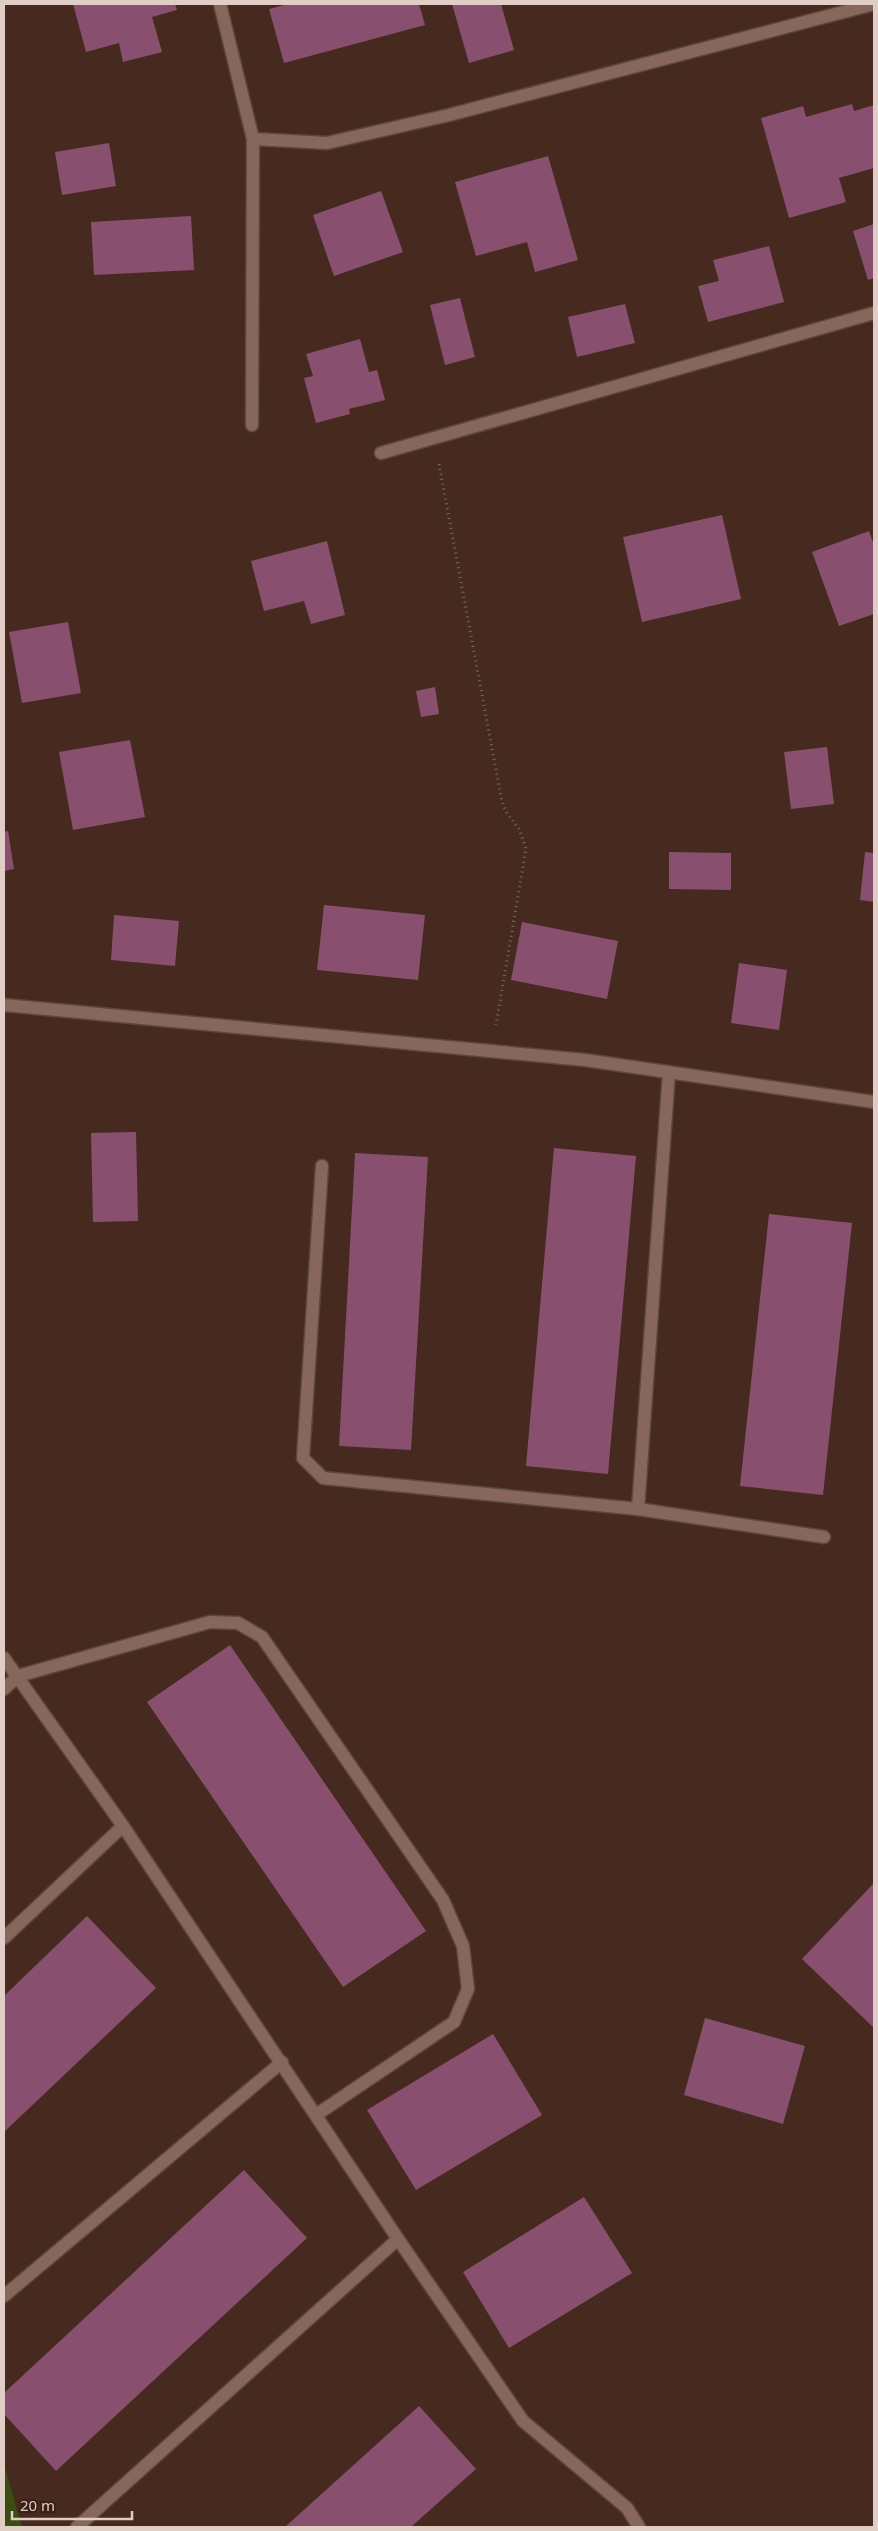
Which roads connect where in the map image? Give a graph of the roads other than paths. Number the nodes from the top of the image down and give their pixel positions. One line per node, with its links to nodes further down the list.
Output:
1 (220, 4): 3 (street)
2 (874, 4): 3 (street)
3 (253, 139): 5 (street)
4 (874, 313): 6 (street)
5 (252, 425)
6 (381, 453)
7 (4, 1004): 8 (street)
8 (669, 1072): 9 (street); 11 (street)
9 (874, 1102)
10 (322, 1166): 11 (street)
11 (638, 1509): 12 (street)
12 (824, 1537)
13 (4, 1658): 14 (street)
14 (18, 1676): 15 (street); 16 (street); 19 (street)
15 (4, 1689)
16 (123, 1826): 17 (street); 18 (street)
17 (4, 1938)
18 (282, 2062): 19 (street); 21 (street)
19 (316, 2115): 20 (street)
20 (398, 2239): 22 (street); 23 (street)
21 (4, 2296)
22 (77, 2527)
23 (639, 2527)

